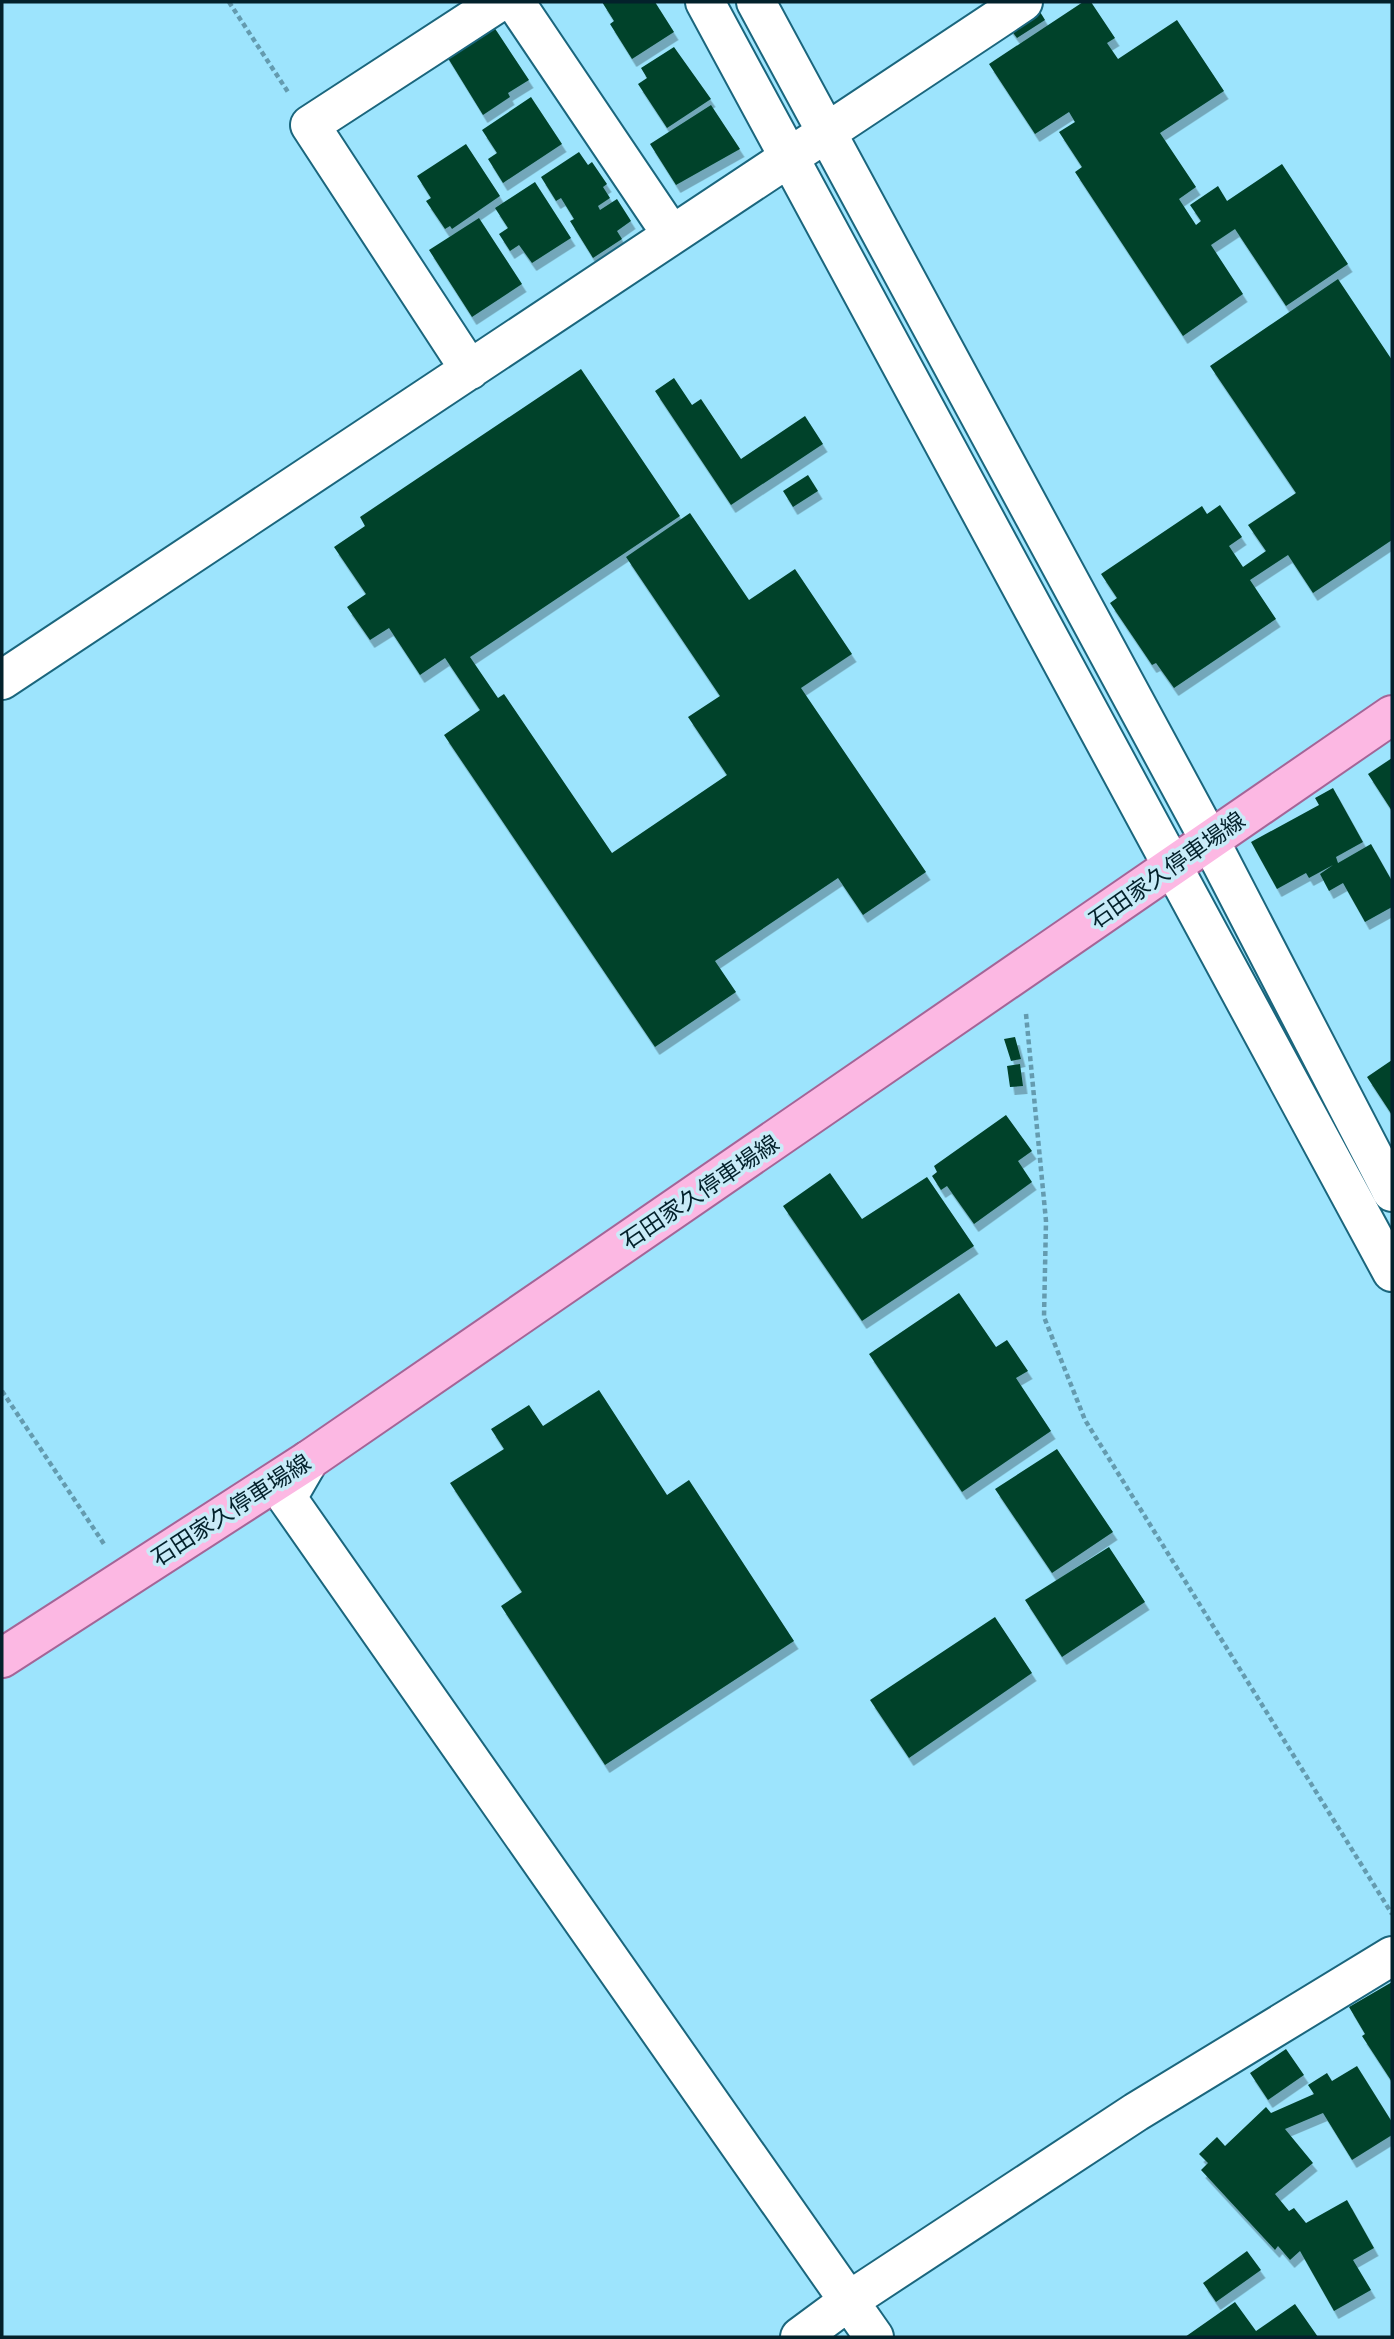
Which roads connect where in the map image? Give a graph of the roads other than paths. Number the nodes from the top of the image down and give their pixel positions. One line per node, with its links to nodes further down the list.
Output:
1 (499, 2): 9 (street)
2 (515, 2): 8 (street)
3 (705, 2): 7 (street)
4 (756, 2): 6 (street)
5 (1023, 2): 6 (street)
6 (828, 131): 7 (street); 12 (street)
7 (791, 157): 8 (street); 13 (street)
8 (672, 235): 9 (street)
9 (470, 370): 10 (street)
10 (2, 680)
11 (1392, 715): 12 (main road, 石田家久停車場線)
12 (1209, 839): 13 (main road, 石田家久停車場線); 14 (street)
13 (1172, 864): 15 (street); 16 (main road, 石田家久停車場線)
14 (1392, 1192)
15 (1392, 1272)
16 (309, 1460): 17 (main road, 石田家久停車場線); 19 (street)
17 (2, 1658)
18 (1392, 1956): 19 (street)
19 (850, 2300): 20 (street); 21 (street)
20 (800, 2337)
21 (874, 2337)

